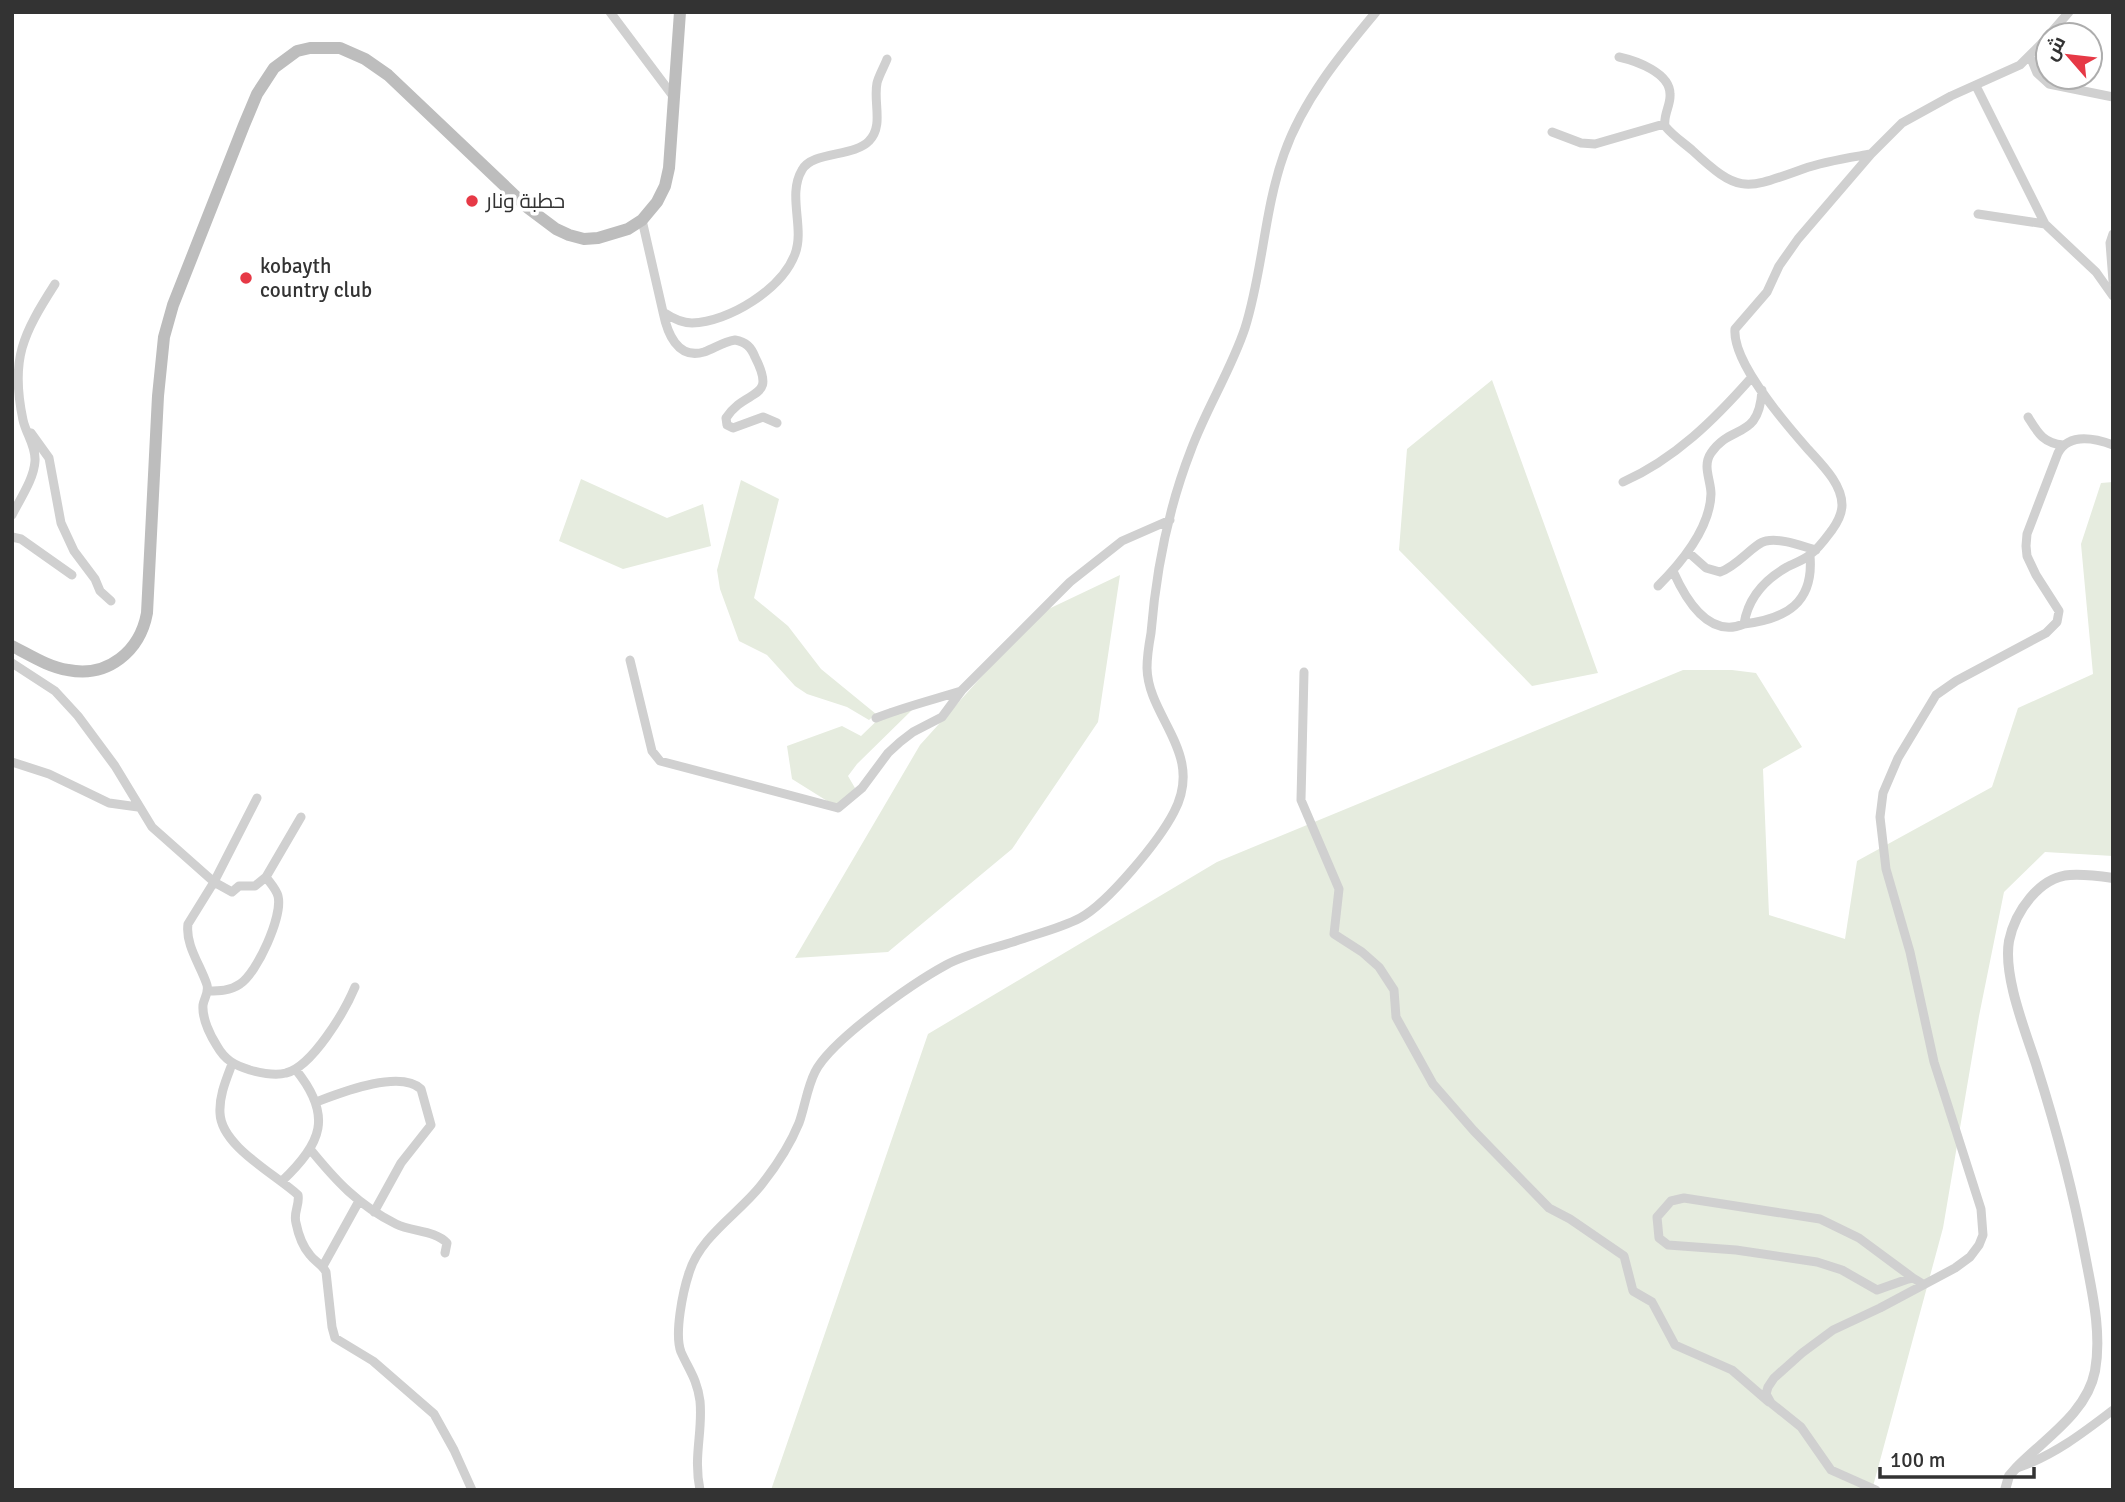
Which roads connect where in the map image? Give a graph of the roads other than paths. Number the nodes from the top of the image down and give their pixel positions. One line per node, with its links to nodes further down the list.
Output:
1 (610, 12): 9 (street)
2 (680, 12): 9 (main road)
3 (1376, 12): 31 (street)
4 (2034, 52): 5 (street)
5 (2030, 56): 8 (street); 10 (street)
6 (1619, 57): 11 (street)
7 (887, 59): 21 (street)
8 (1976, 86): 13 (street); 16 (street)
9 (673, 96): 15 (main road)
10 (2113, 97)
11 (1664, 124): 12 (street); 13 (street)
12 (1552, 132)
13 (1871, 154): 22 (street)
14 (1978, 214): 16 (street)
15 (642, 220): 21 (street); 40 (main road)
16 (2045, 223): 20 (street)
17 (2113, 234): 18 (street)
18 (2113, 281)
19 (55, 284): 25 (street)
20 (2113, 296)
21 (663, 312): 26 (street)
22 (1752, 377): 23 (street); 29 (street)
23 (1762, 390): 33 (street); 34 (street)
24 (2028, 417): 27 (street)
25 (24, 423): 30 (street); 38 (street)
26 (777, 423)
27 (2063, 445): 28 (street); 65 (street)
28 (2113, 445)
29 (1623, 482)
30 (12, 515)
31 (1170, 520): 44 (street); 70 (street)
32 (12, 537): 36 (street)
33 (1688, 552): 34 (street); 35 (street)
34 (1813, 553): 39 (street); 39 (street)
35 (1673, 571): 37 (street); 39 (street)
36 (72, 575)
37 (1658, 586)
38 (111, 601)
39 (1744, 624)
40 (12, 646)
41 (630, 660): 44 (street)
42 (12, 663): 48 (street)
43 (1304, 672): 66 (street)
44 (962, 690): 45 (street)
45 (876, 718)
46 (12, 762): 48 (street)
47 (257, 798): 52 (street)
48 (138, 807): 52 (street)
49 (301, 817): 50 (street)
50 (266, 877): 52 (street); 54 (street)
51 (2113, 878): 68 (street)
52 (214, 882): 54 (street)
53 (355, 987): 56 (street)
54 (208, 991): 55 (street)
55 (232, 1064): 56 (street); 59 (street)
56 (296, 1070): 57 (street)
57 (316, 1102): 58 (street); 61 (street)
58 (310, 1149): 59 (street); 60 (street)
59 (282, 1181): 63 (street)
60 (359, 1201): 61 (street); 63 (street)
61 (374, 1212): 62 (street)
62 (445, 1253)
63 (323, 1266): 69 (street)
64 (1913, 1278): 64 (street); 65 (street)
65 (1923, 1284): 66 (street)
66 (1771, 1403): 71 (street)
67 (2113, 1410): 68 (street)
68 (2016, 1468): 72 (street)
69 (472, 1490)
70 (700, 1490)
71 (1876, 1490)
72 (2005, 1490)

